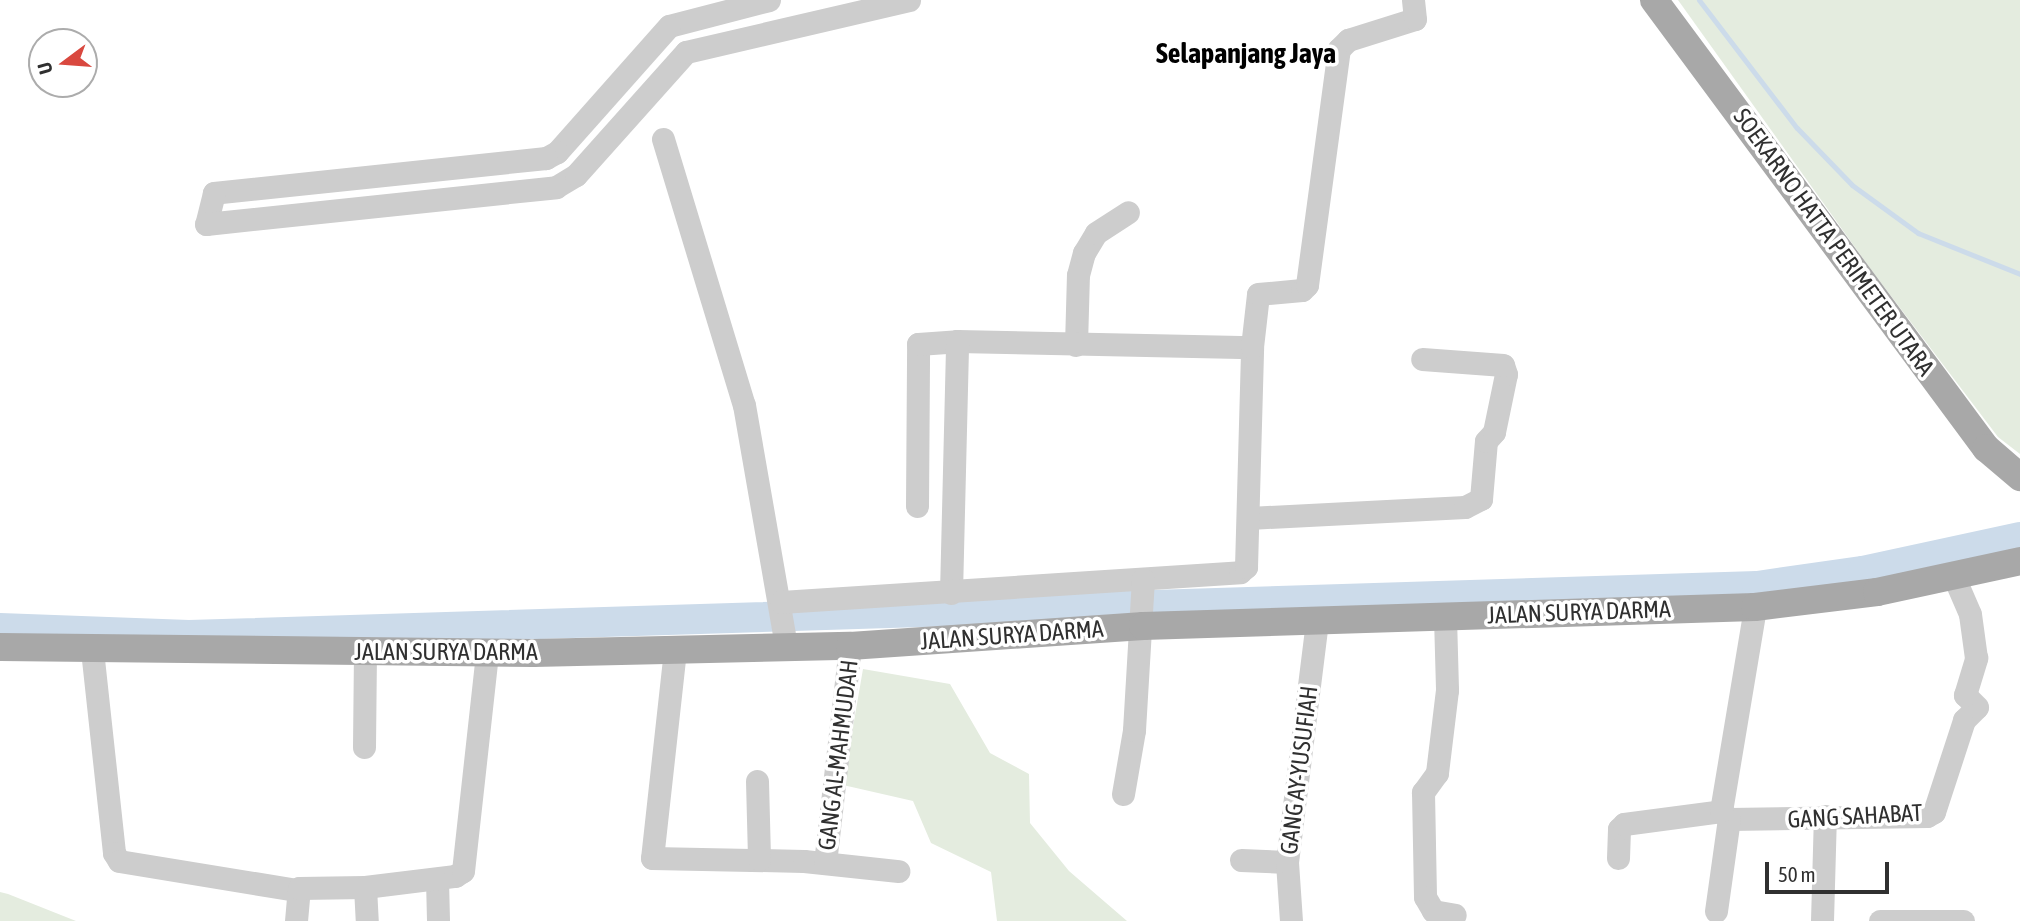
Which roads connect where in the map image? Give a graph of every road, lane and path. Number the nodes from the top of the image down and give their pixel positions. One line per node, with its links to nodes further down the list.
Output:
1 (769, 0): 7 (street)
2 (1413, 0): 14 (street)
3 (1654, 0): 16 (main road, SOEKARNO HATTA PERIMETER UTARA)
4 (902, 1): 5 (street)
5 (873, 4): 9 (street)
6 (663, 139): 23 (street)
7 (387, 175): 8 (street); 9 (street)
8 (358, 178): 10 (street); 10 (street)
9 (390, 204): 10 (street)
10 (362, 207)
11 (1128, 212): 13 (street)
12 (957, 341): 13 (street); 17 (street); 22 (street)
13 (1076, 345): 14 (street)
14 (1252, 347): 18 (street)
15 (1423, 359): 18 (street)
16 (2020, 477)
17 (917, 506)
18 (1249, 518): 21 (street)
19 (2020, 561): 20 (main road, JALAN SURYA DARMA)
20 (1954, 577): 24 (main road, JALAN SURYA DARMA); 39 (street, GANG SAHABAT)
21 (1143, 585): 22 (street); 26 (street)
22 (951, 593): 23 (street)
23 (781, 604): 28 (street)
24 (1755, 607): 25 (main road, JALAN SURYA DARMA); 38 (street)
25 (1445, 617): 27 (main road, JALAN SURYA DARMA); 50 (street)
26 (1143, 620): 27 (main road, JALAN SURYA DARMA); 30 (main road, JALAN SURYA DARMA); 37 (street)
27 (1317, 620): 43 (street, GANG AY-YUSUFIAH)
28 (786, 640): 30 (main road, JALAN SURYA DARMA); 32 (main road, JALAN SURYA DARMA)
29 (0, 646): 31 (main road, JALAN SURYA DARMA)
30 (850, 646): 44 (street, GANG AL-MAHMUDAH)
31 (92, 650): 33 (main road, JALAN SURYA DARMA); 48 (street)
32 (675, 650): 34 (main road, JALAN SURYA DARMA); 41 (street)
33 (365, 651): 34 (main road, JALAN SURYA DARMA); 35 (street)
34 (487, 652): 46 (street)
35 (364, 747)
36 (757, 781): 41 (street)
37 (1123, 794)
38 (1725, 815): 39 (street, GANG SAHABAT); 40 (street, GANG SAHABAT); 49 (street)
39 (1825, 816): 55 (street)
40 (1618, 858)
41 (759, 859): 44 (street)
42 (1241, 860): 43 (street)
43 (1287, 862): 54 (street, GANG AY-YUSUFIAH)
44 (825, 863): 45 (street)
45 (898, 871)
46 (437, 878): 47 (street); 53 (street)
47 (365, 887): 48 (street); 52 (street)
48 (296, 890): 51 (street)
49 (1716, 911)
50 (1455, 915)
51 (296, 921)
52 (367, 921)
53 (438, 921)
54 (1291, 921)
55 (1822, 921)
56 (1880, 921): 57 (street)
57 (1963, 921)

